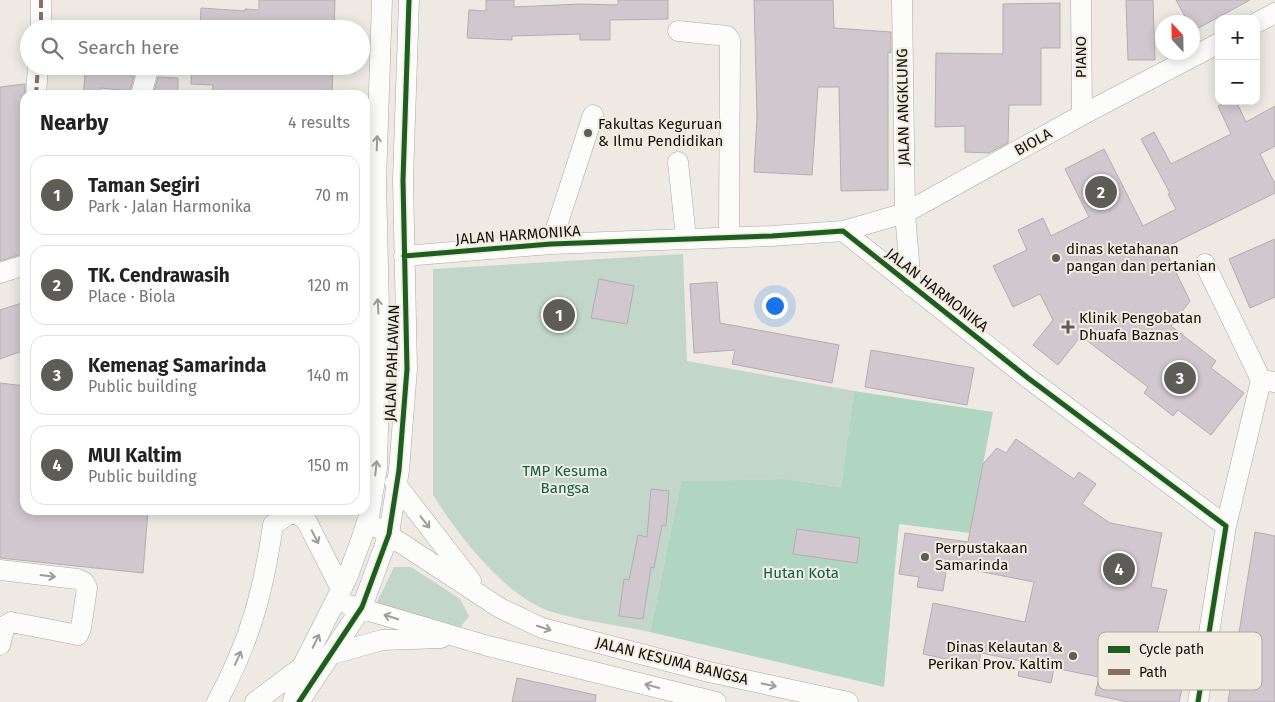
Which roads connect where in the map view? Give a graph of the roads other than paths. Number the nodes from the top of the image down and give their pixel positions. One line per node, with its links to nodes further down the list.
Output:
1 (41, 0): 7 (street)
2 (382, 0): 18 (street, JALAN PAHLAWAN, one-way to 2)
3 (409, 0): 24 (street, JALAN PAHLAWAN)
4 (902, 0): 19 (street, JALAN ANGKLUNG)
5 (1081, 0): 16 (street, PIANO)
6 (1275, 14): 8 (street)
7 (41, 20)
8 (1260, 21)
9 (678, 31): 21 (street)
10 (1215, 45): 16 (street, BIOLA)
11 (37, 75): 13 (street)
12 (147, 75): 14 (street)
13 (36, 90)
14 (142, 90)
15 (593, 115): 23 (street)
16 (1082, 115): 19 (street, BIOLA)
17 (678, 162): 22 (street)
18 (370, 182): 29 (street, JALAN PAHLAWAN, one-way to 18)
19 (905, 213): 20 (street, BIOLA); 28 (street, JALAN ANGKLUNG)
20 (843, 231): 21 (street, JALAN HARMONIKA); 28 (street, JALAN HARMONIKA)
21 (729, 237): 22 (street, JALAN HARMONIKA)
22 (686, 238): 23 (street, JALAN HARMONIKA)
23 (551, 244): 24 (street, JALAN HARMONIKA)
24 (404, 256): 31 (street, JALAN PAHLAWAN)
25 (1205, 264): 30 (street)
26 (20, 267): 27 (street)
27 (0, 273)
28 (911, 286): 37 (street, JALAN HARMONIKA)
29 (372, 371): 32 (street, JALAN PAHLAWAN, one-way to 29)
30 (1268, 381): 37 (street)
31 (396, 483): 38 (street, JALAN PAHLAWAN); 40 (street, one-way to 40)
32 (370, 506)
33 (286, 515): 49 (street, one-way to 33)
34 (298, 515): 41 (street, one-way to 41)
35 (368, 515): 36 (street, JALAN PAHLAWAN, one-way to 35)
36 (367, 522): 38 (street); 41 (street, JALAN PAHLAWAN)
37 (1226, 526): 43 (street)
38 (389, 534): 40 (street); 42 (street, JALAN PAHLAWAN)
39 (0, 570): 45 (street, one-way to 45)
40 (480, 592): 54 (street, JALAN KESUMA BANGSA, one-way to 54)
41 (338, 596): 42 (street, JALAN KESUMA BANGSA); 47 (street, JALAN PAHLAWAN, one-way to 41)
42 (362, 607): 44 (street, JALAN KESUMA BANGSA, one-way to 42); 46 (street, JALAN PAHLAWAN)
43 (1209, 632)
44 (460, 637): 46 (street); 48 (street, JALAN KESUMA BANGSA, one-way to 44)
45 (0, 645)
46 (332, 654): 52 (street, JALAN PAHLAWAN)
47 (302, 667): 50 (street); 51 (street, JALAN PAHLAWAN)
48 (681, 698): 53 (street, JALAN KESUMA BANGSA)
49 (217, 702)
50 (255, 702)
51 (293, 702)
52 (299, 702)
53 (716, 702)
54 (845, 702)

